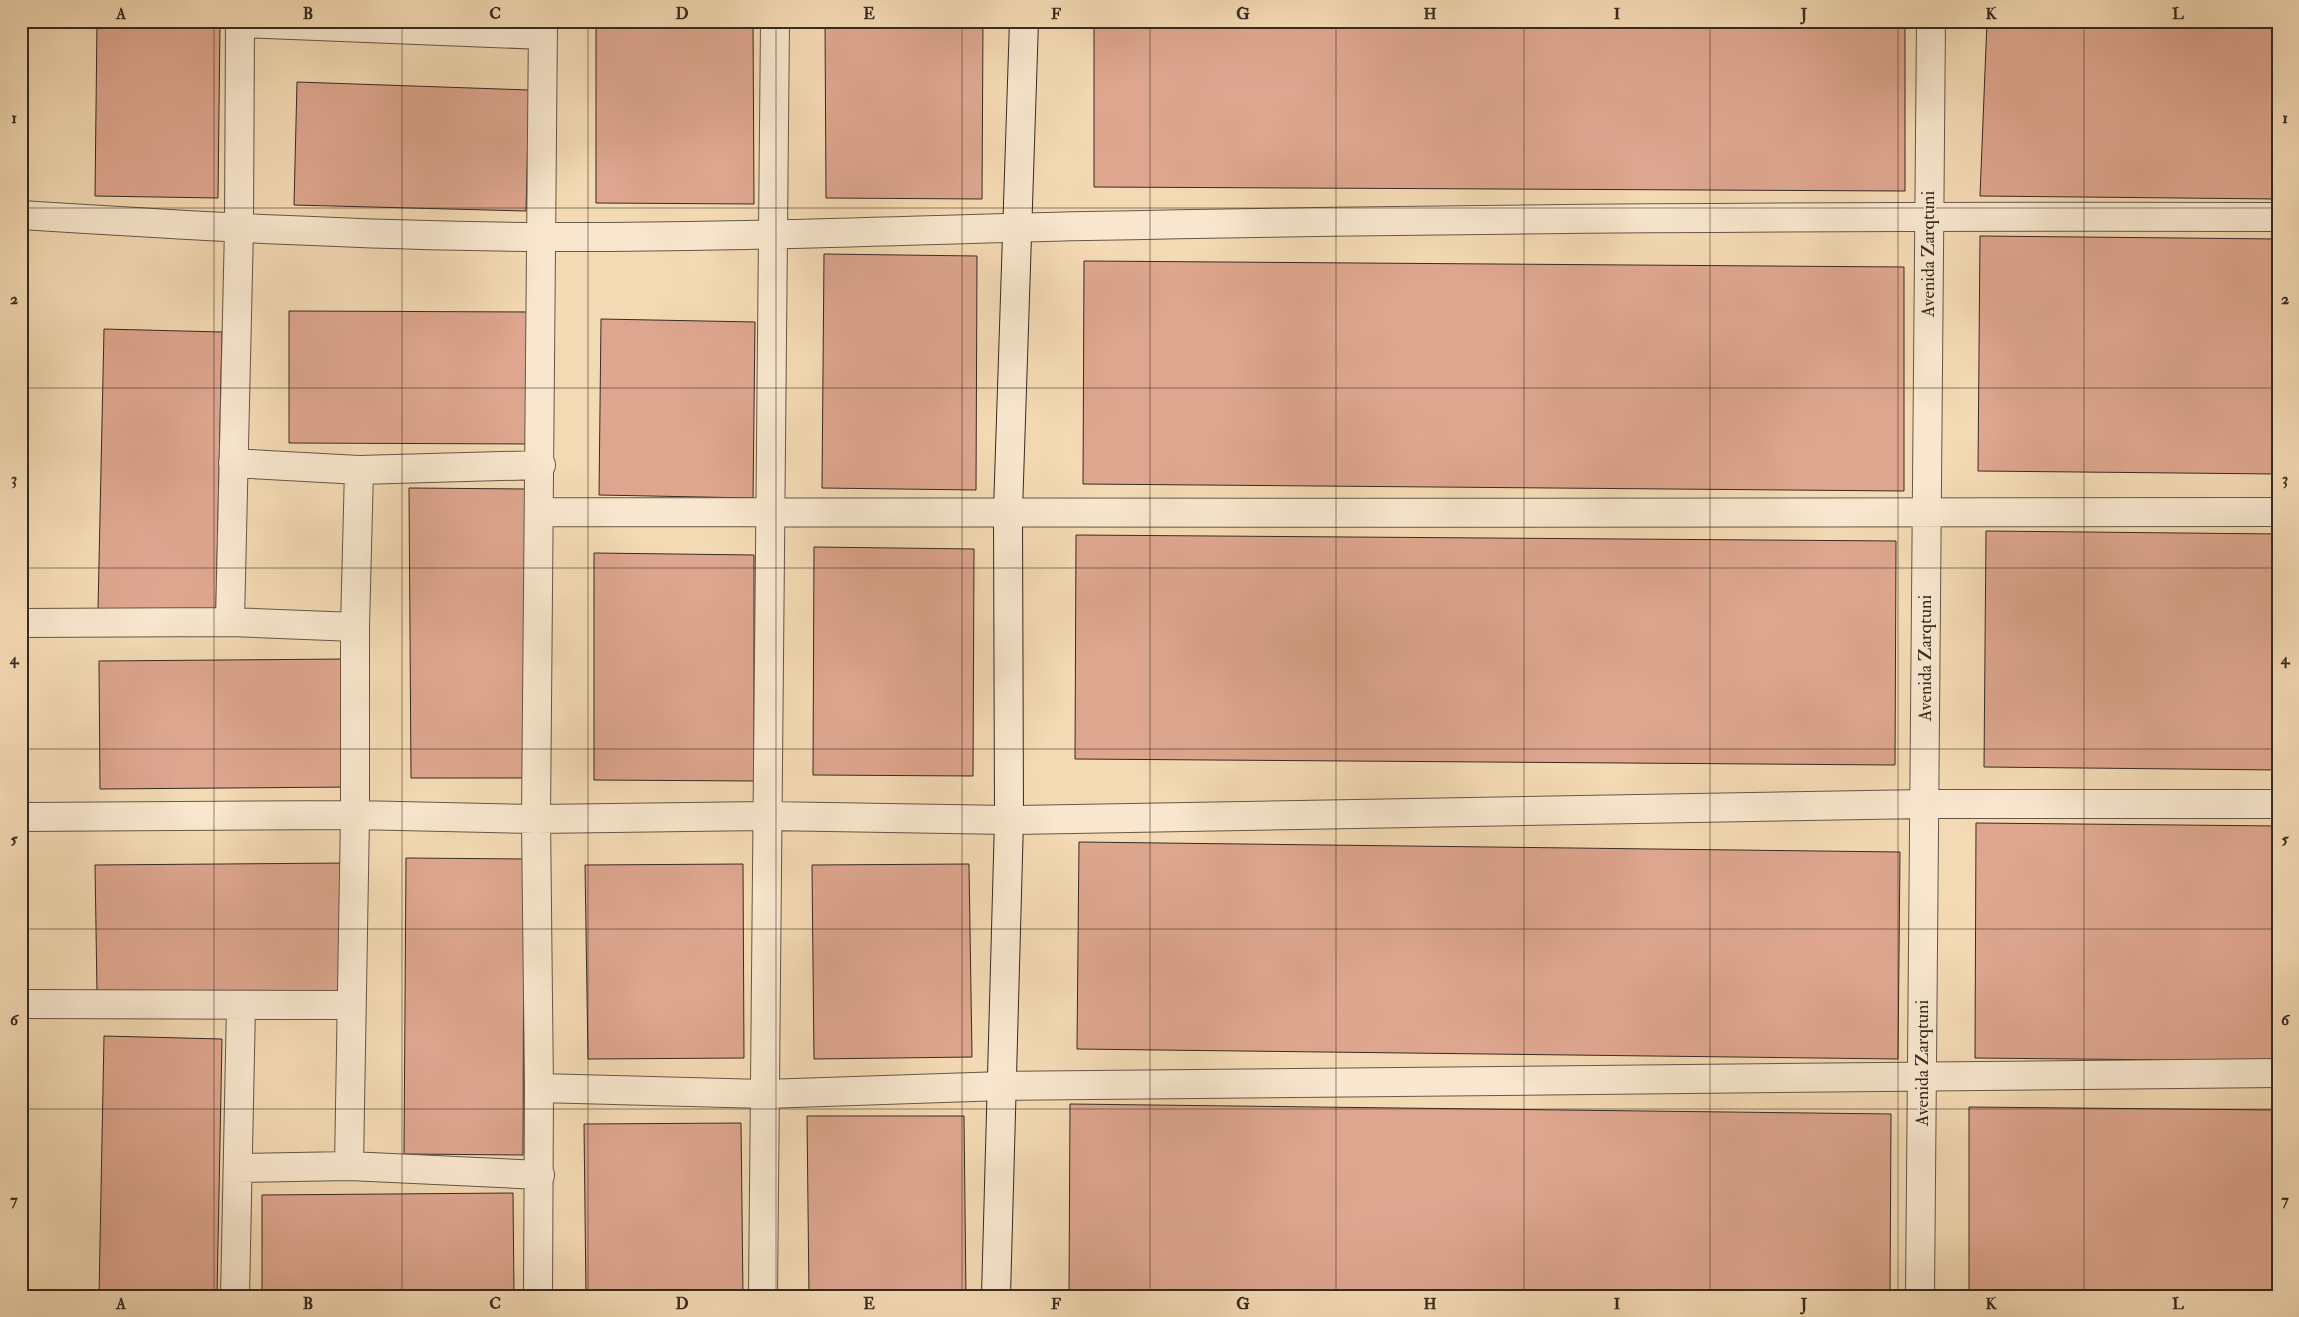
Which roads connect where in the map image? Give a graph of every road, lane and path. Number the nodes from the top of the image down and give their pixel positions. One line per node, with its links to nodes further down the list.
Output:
1 (775, 21): 11 (street)
2 (1024, 21): 10 (street)
3 (1930, 21): 7 (street, Avenida Zarqtuni)
4 (240, 22): 5 (street); 9 (street)
5 (543, 28): 12 (street)
6 (21, 215): 9 (street)
7 (1929, 216): 8 (street); 10 (street); 20 (street, Avenida Zarqtuni)
8 (2278, 217)
9 (239, 228): 12 (street); 13 (street)
10 (1017, 229): 11 (street); 17 (street)
11 (773, 235): 12 (street); 16 (street)
12 (541, 237): 14 (street)
13 (233, 463): 15 (street); 21 (street)
14 (540, 465): 15 (street); 18 (street)
15 (359, 470): 23 (street)
16 (770, 511): 17 (street); 18 (street); 27 (street)
17 (1008, 511): 20 (street); 30 (street)
18 (539, 512): 29 (street)
19 (2278, 512): 20 (street)
20 (1926, 515): 24 (street, Avenida Zarqtuni)
21 (230, 622): 22 (street); 23 (street)
22 (21, 624)
23 (355, 627): 26 (street)
24 (1924, 804): 25 (street); 30 (street); 35 (street, Avenida Zarqtuni)
25 (2278, 804)
26 (355, 815): 28 (street); 29 (street); 32 (street)
27 (767, 816): 29 (street); 30 (street); 38 (street)
28 (21, 818)
29 (536, 819): 37 (street)
30 (1009, 820): 36 (street)
31 (21, 1004): 33 (street)
32 (351, 1005): 33 (street); 39 (street)
33 (240, 1006): 40 (street)
34 (2278, 1074): 35 (street)
35 (1922, 1076): 36 (street); 46 (street, Avenida Zarqtuni)
36 (1003, 1086): 38 (street); 45 (street)
37 (539, 1088): 38 (street); 41 (street)
38 (764, 1094): 44 (street)
39 (349, 1166): 40 (street); 41 (street)
40 (238, 1168): 42 (street)
41 (540, 1175): 43 (street)
42 (236, 1296)
43 (538, 1296)
44 (763, 1296)
45 (996, 1296)
46 (1920, 1296)

